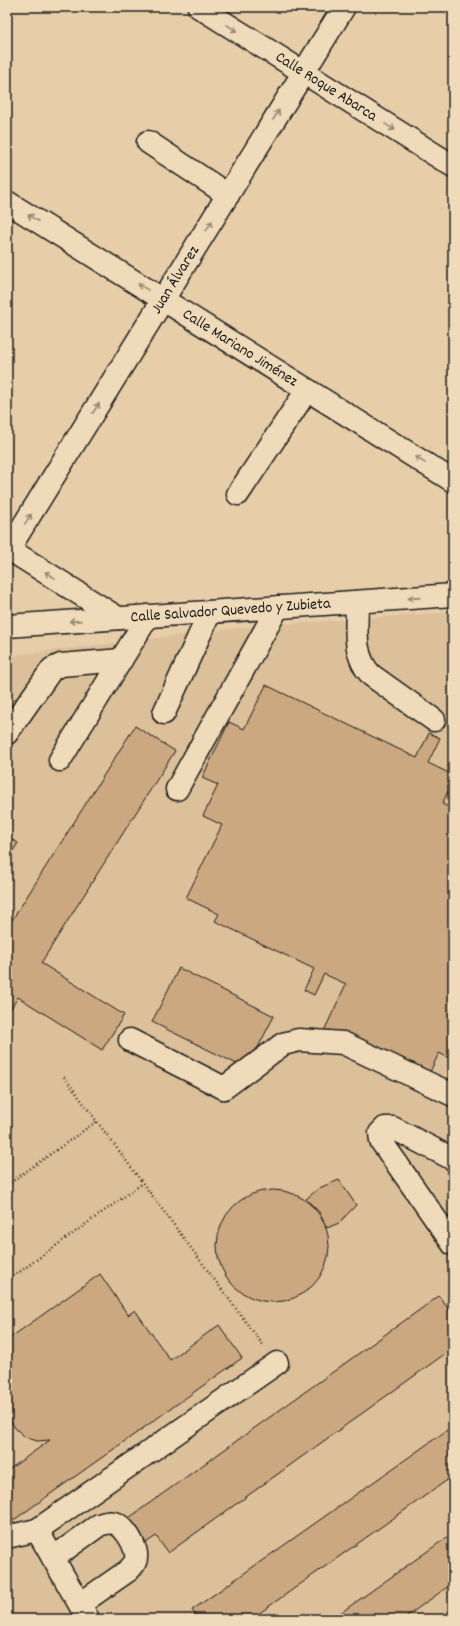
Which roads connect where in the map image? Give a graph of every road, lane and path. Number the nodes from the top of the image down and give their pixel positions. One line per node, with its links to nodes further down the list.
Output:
1 (199, 7): 3 (street, Calle Roque Abarca, one-way to 3)
2 (344, 7): 3 (street, Juan Álvarez)
3 (303, 72): 5 (street, Calle Roque Abarca, one-way to 5); 6 (street, Juan Álvarez, one-way to 3)
4 (148, 142): 6 (street)
5 (453, 166)
6 (228, 196): 8 (street, Juan Álvarez, one-way to 6)
7 (7, 202): 8 (street, Calle Mariano Jiménez, one-way to 7)
8 (164, 300): 9 (street, Calle Mariano Jiménez); 12 (street, Juan Álvarez, one-way to 8)
9 (307, 390): 10 (street, Calle Mariano Jiménez, one-way to 9); 11 (street)
10 (453, 481)
11 (238, 494)
12 (8, 550): 18 (street, one-way to 12)
13 (453, 595): 14 (street, Calle Salvador Quevedo y Zubieta, one-way to 14)
14 (357, 602): 15 (street, Calle Salvador Quevedo y Zubieta); 22 (street)
15 (278, 607): 16 (street, Calle Salvador Quevedo y Zubieta); 25 (street)
16 (210, 612): 17 (street, Calle Salvador Quevedo y Zubieta); 21 (street)
17 (148, 616): 18 (street, Calle Salvador Quevedo y Zubieta); 20 (street)
18 (118, 618): 19 (street, Calle Salvador Quevedo y Zubieta, one-way to 19)
19 (7, 626)
20 (121, 660): 23 (street); 24 (street)
21 (164, 713)
22 (434, 720)
23 (7, 733)
24 (60, 760)
25 (177, 789)
26 (130, 1040): 28 (street)
27 (64, 1077): 29 (path)
28 (453, 1095)
29 (97, 1121): 31 (path); 32 (path)
30 (453, 1159): 33 (street)
31 (143, 1183): 34 (path); 35 (path)
32 (7, 1185)
33 (452, 1242)
34 (7, 1281)
35 (277, 1363): 36 (street)
36 (37, 1530): 37 (street); 38 (street)
37 (7, 1537)
38 (53, 1558): 39 (street); 39 (street)
39 (84, 1611)

